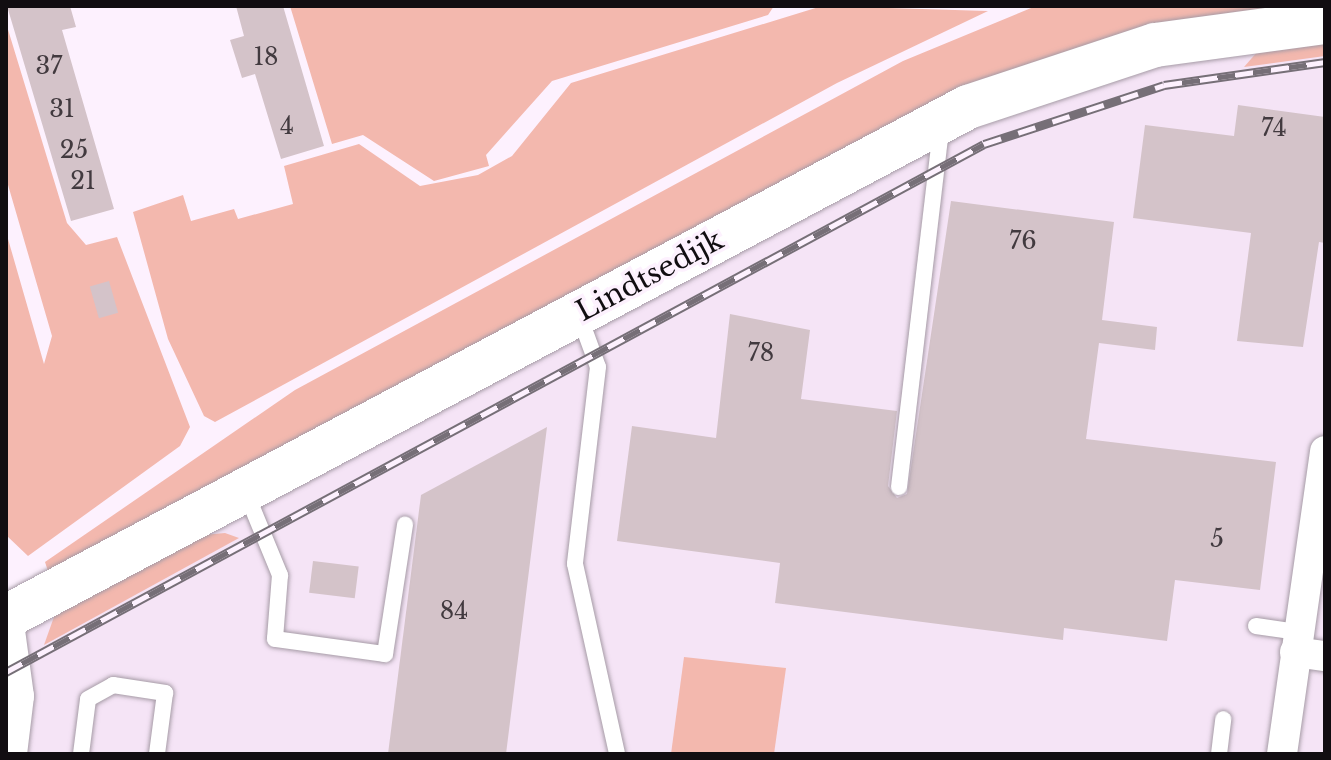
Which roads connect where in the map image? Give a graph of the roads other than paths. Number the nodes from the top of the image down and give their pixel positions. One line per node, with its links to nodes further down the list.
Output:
1 (1325, 22): 2 (main road, Lindtsedijk)
2 (941, 120): 3 (main road, Lindtsedijk); 5 (lane)
3 (579, 315): 6 (main road, Lindtsedijk); 16 (lane)
4 (1325, 451): 10 (street)
5 (899, 487)
6 (247, 495): 7 (lane); 8 (main road, Lindtsedijk)
7 (405, 525)
8 (7, 614): 13 (street)
9 (1256, 626): 10 (lane)
10 (1296, 642): 11 (street); 18 (street)
11 (1325, 656)
12 (1223, 719): 17 (lane)
13 (12, 754)
14 (81, 754): 15 (lane)
15 (157, 754)
16 (617, 754)
17 (1219, 754)
18 (1282, 754)

